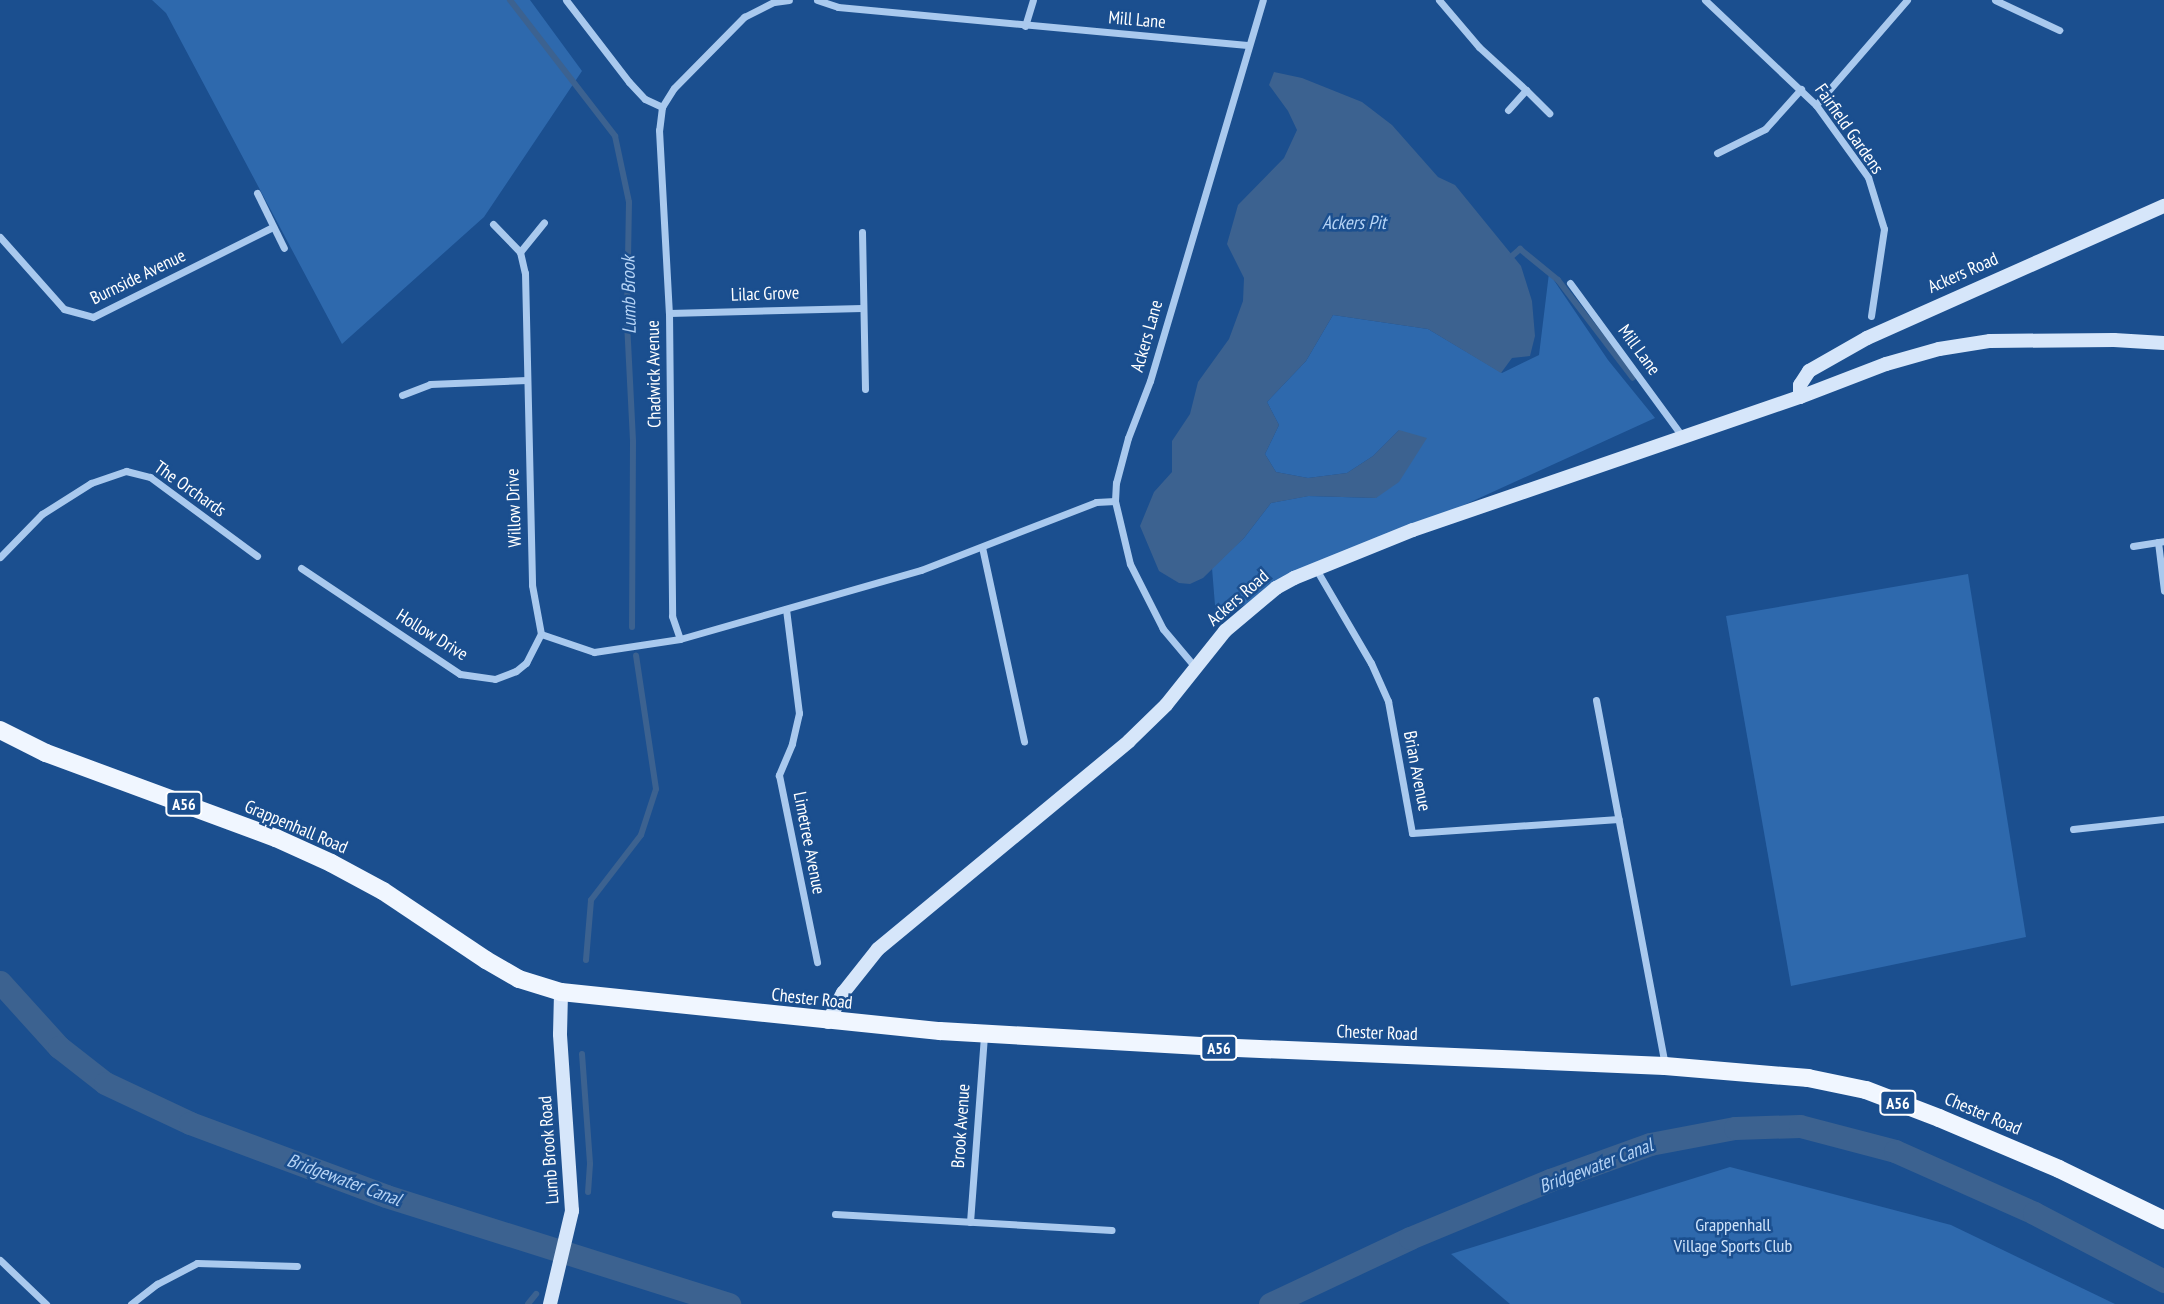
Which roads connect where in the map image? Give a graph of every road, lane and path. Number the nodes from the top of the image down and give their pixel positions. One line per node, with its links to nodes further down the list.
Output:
1 (566, 0): 17 (street)
2 (789, 0): 17 (street)
3 (817, 0): 10 (street, Mill Lane)
4 (1033, 0): 11 (street)
5 (1263, 0): 13 (street, Ackers Lane)
6 (1439, 0): 15 (street)
7 (1704, 0): 14 (street, Fairfield Gardens)
8 (1906, 0): 16 (street)
9 (1995, 0): 12 (street)
10 (839, 3): 11 (street, Mill Lane)
11 (1025, 26): 13 (street, Mill Lane)
12 (2059, 30)
13 (1247, 45): 40 (street, Ackers Lane)
14 (1801, 89): 16 (street, Fairfield Gardens); 20 (street)
15 (1526, 90): 18 (street); 19 (street)
16 (1816, 105): 33 (street, Fairfield Gardens)
17 (662, 107): 32 (street, Chadwick Avenue)
18 (1508, 110)
19 (1549, 113)
20 (1717, 153)
21 (257, 193): 25 (street)
22 (2164, 206): 38 (street, Ackers Road)
23 (544, 222): 29 (street)
24 (494, 224): 29 (street)
25 (273, 227): 27 (street, Burnside Avenue); 28 (street)
26 (862, 232): 31 (street)
27 (0, 237)
28 (284, 248)
29 (520, 252): 35 (street, Willow Drive)
30 (1570, 283): 39 (street, Mill Lane)
31 (862, 308): 32 (street, Lilac Grove); 36 (street)
32 (669, 313): 51 (street, Chadwick Avenue)
33 (1871, 316)
34 (2164, 343): 38 (street, Ackers Road)
35 (527, 380): 37 (street); 50 (street, Willow Drive)
36 (865, 389)
37 (402, 395)
38 (1800, 397): 39 (street, Ackers Road)
39 (1682, 436): 47 (street, Ackers Road)
40 (1115, 501): 43 (street); 52 (street, Ackers Lane)
41 (2161, 542): 42 (street); 48 (street)
42 (2133, 546)
43 (982, 547): 49 (street); 55 (street)
44 (257, 556): 45 (street, The Orchards)
45 (0, 557)
46 (301, 568): 50 (street, Hollow Drive)
47 (1316, 569): 52 (street, Ackers Road); 56 (street, Brian Avenue)
48 (2164, 591)
49 (786, 609): 51 (street); 59 (street, Limetree Avenue)
50 (541, 634): 51 (street)
51 (680, 639)
52 (1195, 667): 61 (street, Ackers Road)
53 (1596, 700): 56 (street)
54 (0, 730): 60 (main road, Grappenhall Road / A56)
55 (1024, 743)
56 (1619, 819): 63 (street)
57 (2164, 819): 58 (street)
58 (2073, 830)
59 (817, 962)
60 (561, 992): 61 (main road, Chester Road / A56); 72 (street, Lumb Brook Road)
61 (828, 1022): 62 (main road, Chester Road / A56)
62 (984, 1033): 63 (main road, Chester Road / A56); 66 (street, Brook Avenue)
63 (1665, 1066): 65 (main road, Chester Road / A56)
64 (835, 1214): 66 (street)
65 (2164, 1220)
66 (970, 1222): 67 (street)
67 (1112, 1230)
68 (0, 1260): 70 (street)
69 (297, 1266): 71 (street)
70 (46, 1304)
71 (131, 1304)
72 (550, 1304)

